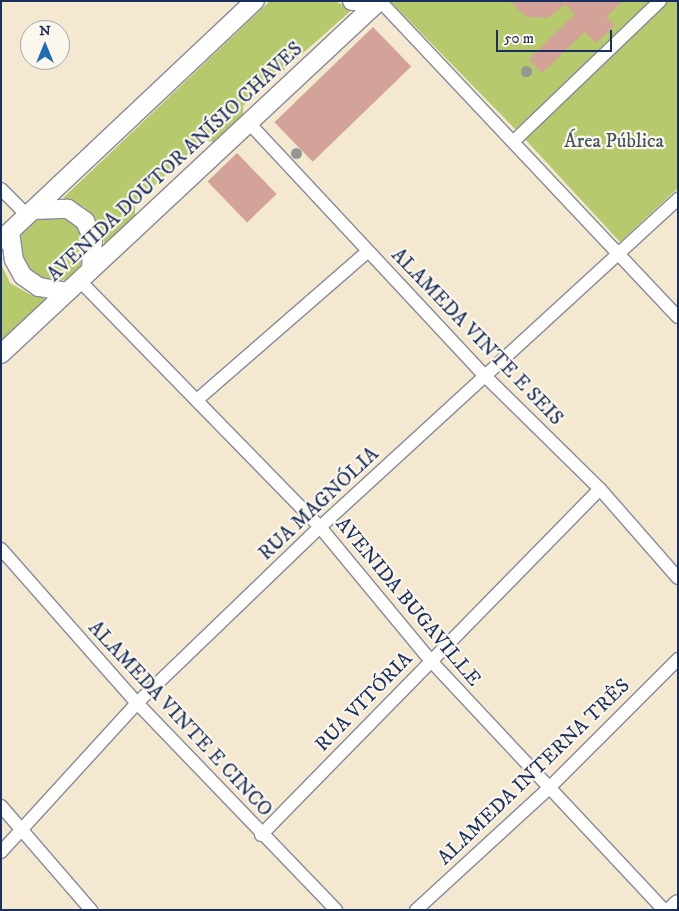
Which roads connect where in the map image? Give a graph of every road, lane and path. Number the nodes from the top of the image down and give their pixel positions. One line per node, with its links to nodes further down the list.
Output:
1 (255, 1): 10 (main road)
2 (352, 1): 3 (main road)
3 (375, 1)
4 (380, 1): 6 (main road, AVENIDA DOUTOR ANÍSIO CHAVES); 7 (street)
5 (660, 1): 7 (street)
6 (249, 123): 12 (street, ALAMEDA VINTE E SEIS); 14 (main road, AVENIDA DOUTOR ANÍSIO CHAVES)
7 (515, 140): 13 (street)
8 (1, 189): 10 (street)
9 (678, 199): 13 (street, RUA MAGNÓLIA)
10 (30, 213): 11 (main road); 14 (main road)
11 (6, 236): 15 (main road)
12 (368, 251): 18 (street, ALAMEDA VINTE E SEIS); 19 (street)
13 (620, 255): 16 (street); 18 (street, RUA MAGNÓLIA)
14 (85, 274): 15 (main road, AVENIDA DOUTOR ANÍSIO CHAVES); 19 (street, AVENIDA BUGAVILLE)
15 (66, 292): 17 (main road, AVENIDA DOUTOR ANÍSIO CHAVES)
16 (678, 317)
17 (1, 354)
18 (484, 375): 20 (street, ALAMEDA VINTE E SEIS); 21 (street, RUA MAGNÓLIA)
19 (198, 400): 21 (street, AVENIDA BUGAVILLE)
20 (600, 489): 23 (street, ALAMEDA VINTE E SEIS); 25 (street, RUA VITÓRIA)
21 (320, 527): 25 (street, AVENIDA BUGAVILLE); 26 (street, RUA MAGNÓLIA)
22 (1, 549): 26 (street, ALAMEDA VINTE E CINCO)
23 (678, 578)
24 (678, 659): 27 (street, ALAMEDA INTERNA TRÊS)
25 (430, 660): 27 (street, AVENIDA BUGAVILLE); 30 (street, RUA VITÓRIA)
26 (137, 703): 29 (street, RUA MAGNÓLIA); 30 (street, ALAMEDA VINTE E CINCO)
27 (548, 789): 35 (street, ALAMEDA INTERNA TRÊS); 36 (street, AVENIDA BUGAVILLE)
28 (1, 806): 29 (street)
29 (22, 831): 31 (street, RUA MAGNÓLIA); 33 (street)
30 (261, 834): 34 (street, ALAMEDA VINTE E CINCO)
31 (1, 852)
32 (678, 904): 37 (main road)
33 (91, 910)
34 (336, 910)
35 (416, 910)
36 (664, 910)
37 (672, 910)

